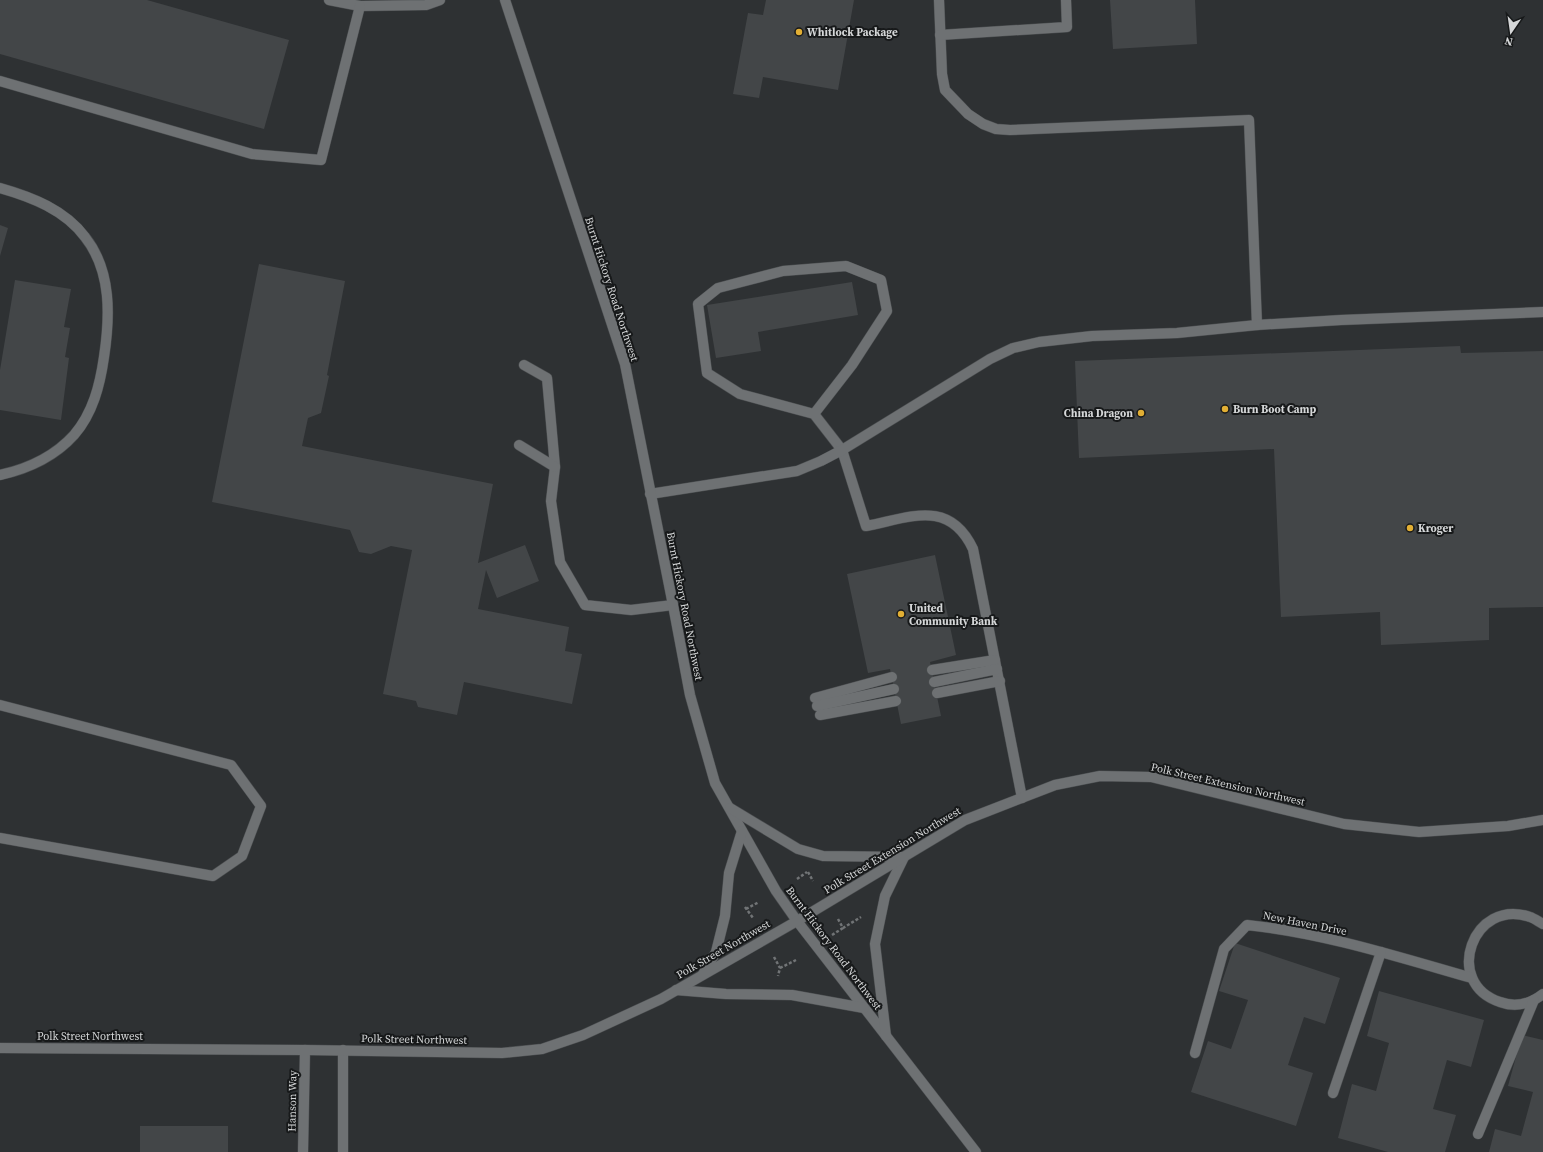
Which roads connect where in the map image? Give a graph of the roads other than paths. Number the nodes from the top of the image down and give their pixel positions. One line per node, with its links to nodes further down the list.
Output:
1 (329, 0): 6 (street)
2 (440, 0): 6 (street)
3 (505, 0): 18 (street, Burnt Hickory Road Northwest)
4 (939, 0): 7 (street)
5 (1066, 0): 7 (street)
6 (360, 6): 8 (street)
7 (940, 35): 11 (street)
8 (0, 81)
9 (0, 188): 17 (street)
10 (1543, 312): 11 (street)
11 (1257, 325): 15 (street)
12 (524, 365): 16 (street)
13 (814, 414): 13 (street); 15 (street)
14 (519, 445): 16 (street)
15 (842, 450): 18 (street); 20 (street)
16 (555, 467): 19 (street)
17 (0, 475)
18 (650, 494): 19 (street, Burnt Hickory Road Northwest)
19 (673, 605): 31 (street, Burnt Hickory Road Northwest)
20 (996, 664): 21 (street); 23 (street); 24 (street)
21 (932, 670)
22 (892, 677): 29 (street)
23 (1000, 681): 26 (street); 30 (street)
24 (934, 682)
25 (894, 689): 29 (street)
26 (936, 693)
27 (896, 701): 29 (street)
28 (0, 705): 34 (street)
29 (817, 706)
30 (1022, 798): 32 (street, Polk Street Extension Northwest); 35 (street, Polk Street Extension Northwest)
31 (729, 808): 33 (street, Burnt Hickory Road Northwest); 35 (street)
32 (1543, 820)
33 (742, 831): 36 (street, Burnt Hickory Road Northwest); 39 (street)
34 (0, 838)
35 (904, 857): 36 (street, Polk Street Extension Northwest); 45 (street)
36 (797, 921): 39 (street, Polk Street Northwest); 44 (street, Burnt Hickory Road Northwest)
37 (1543, 924): 40 (street)
38 (1381, 952): 40 (street, New Haven Drive); 49 (street, New Haven Drive); 50 (street)
39 (702, 975): 41 (street, Polk Street Northwest)
40 (1472, 978): 43 (street)
41 (676, 990): 44 (street); 48 (street, Polk Street Northwest)
42 (1543, 994): 43 (street)
43 (1534, 1000): 51 (street)
44 (864, 1008): 45 (street, Burnt Hickory Road Northwest)
45 (886, 1036): 54 (street, Burnt Hickory Road Northwest)
46 (0, 1048): 47 (street, Polk Street Northwest)
47 (305, 1050): 48 (street, Polk Street Northwest); 52 (street, Hanson Way)
48 (343, 1050): 53 (street)
49 (1195, 1054)
50 (1333, 1093)
51 (1478, 1134)
52 (303, 1152)
53 (343, 1152)
54 (976, 1152)

